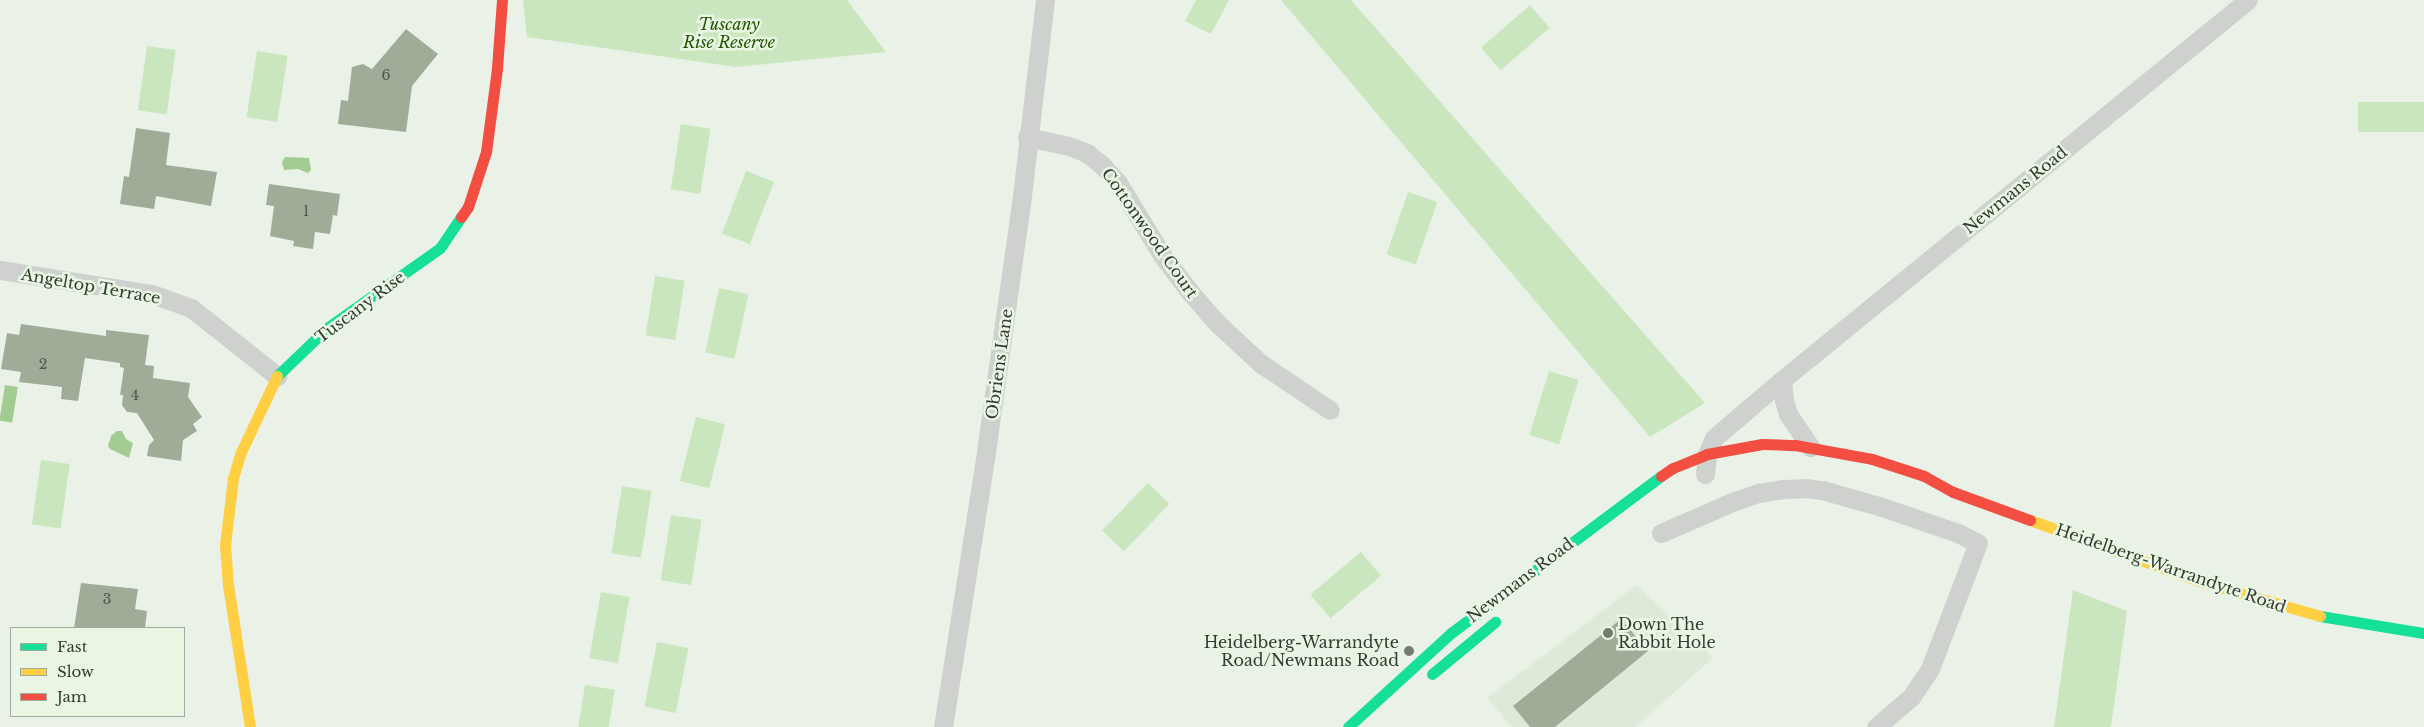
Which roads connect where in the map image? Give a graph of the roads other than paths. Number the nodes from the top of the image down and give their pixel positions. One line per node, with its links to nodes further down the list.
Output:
1 (502, 0): 6 (main road, Tuscany Rise)
2 (1045, 0): 4 (street, Obriens Lane)
3 (2248, 0): 7 (street, Newmans Road)
4 (1028, 137): 8 (street, Cottonwood Court); 20 (street, Obriens Lane)
5 (0, 270): 6 (street, Angeltop Terrace)
6 (277, 376): 19 (main road, Tuscany Rise)
7 (1782, 380): 9 (street); 10 (street, Newmans Road)
8 (1330, 410)
9 (1810, 447): 10 (main road, Heidelberg-Warrandyte Road); 12 (main road, Heidelberg-Warrandyte Road)
10 (1705, 469): 21 (main road, Newmans Road)
11 (1886, 476): 12 (main road, Heidelberg-Warrandyte Road)
12 (1953, 492): 17 (main road, Heidelberg-Warrandyte Road)
13 (1622, 520): 15 (main road, Newmans Road)
14 (1660, 533): 22 (street)
15 (1580, 552)
16 (1502, 616): 18 (main road, Newmans Road)
17 (2424, 633)
18 (1426, 679)
19 (250, 727)
20 (943, 727)
21 (1348, 727)
22 (1876, 727)

